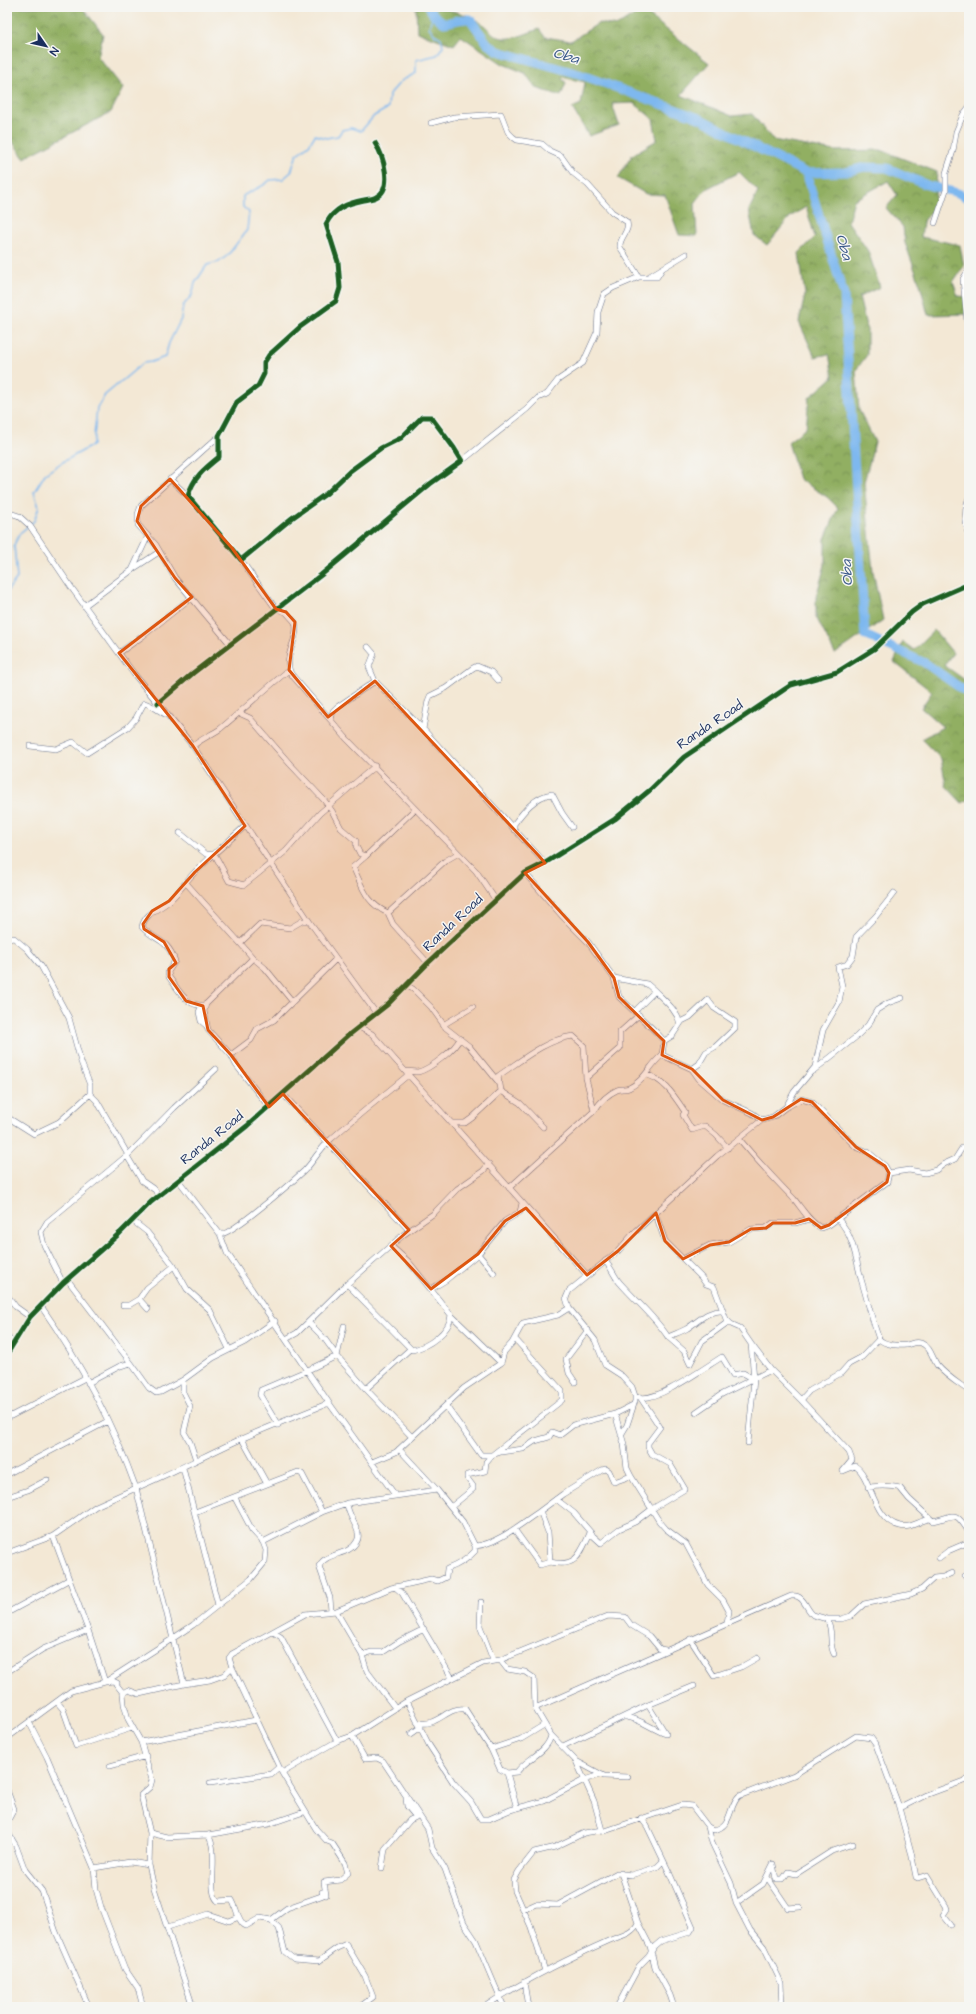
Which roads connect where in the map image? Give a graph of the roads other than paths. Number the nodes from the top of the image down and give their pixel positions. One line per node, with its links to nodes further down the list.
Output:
1 (969, 107): 4 (street)
2 (431, 123): 7 (street)
3 (376, 143): 9 (street)
4 (935, 222)
5 (686, 254): 7 (street)
6 (969, 269): 8 (street)
7 (639, 277): 10 (street)
8 (969, 344)
9 (218, 436): 11 (street); 12 (street)
10 (462, 461): 18 (street); 23 (street)
11 (170, 479): 12 (street); 15 (street)
12 (188, 496): 18 (street)
13 (969, 498): 16 (street)
14 (7, 512): 22 (street)
15 (148, 536): 17 (street); 19 (street)
16 (969, 538)
17 (159, 552): 19 (street); 21 (street)
18 (241, 560): 23 (street)
19 (132, 570): 22 (street)
20 (969, 584): 48 (street, Randa Road)
21 (192, 597): 24 (street); 26 (street)
22 (84, 606): 26 (street)
23 (276, 609): 24 (street); 27 (street)
24 (230, 644): 30 (street)
25 (368, 647): 29 (street)
26 (119, 653): 30 (street)
27 (289, 670): 31 (street); 33 (street)
28 (498, 680): 34 (street)
29 (375, 681): 33 (street); 34 (street)
30 (158, 703): 32 (street)
31 (239, 713): 36 (street); 38 (street)
32 (168, 715): 35 (street); 36 (street)
33 (331, 720): 37 (street)
34 (423, 729): 42 (street)
35 (30, 746)
36 (193, 746): 40 (street)
37 (375, 766): 38 (street); 39 (street)
38 (328, 807): 46 (street); 47 (street)
39 (415, 809): 44 (street); 46 (street)
40 (245, 826): 45 (street); 47 (street)
41 (572, 827): 42 (street)
42 (514, 831): 48 (street)
43 (180, 833): 45 (street)
44 (457, 854): 52 (street); 53 (street)
45 (215, 855): 47 (street); 50 (street)
46 (366, 856): 53 (street)
47 (270, 863): 54 (street)
48 (545, 863): 49 (street, Randa Road)
49 (525, 873): 52 (street, Randa Road); 60 (street)
50 (186, 884): 56 (street); 65 (street)
51 (894, 893): 78 (street)
52 (495, 899): 59 (street, Randa Road)
53 (388, 913): 59 (street)
54 (309, 921): 56 (street); 58 (street)
55 (7, 939): 84 (street)
56 (240, 943): 57 (street)
57 (253, 958): 64 (street); 65 (street)
58 (336, 959): 64 (street); 67 (street)
59 (428, 963): 61 (street, Randa Road)
60 (614, 978): 62 (street); 68 (street)
61 (406, 986): 67 (street, Randa Road); 70 (street)
62 (655, 991): 68 (street); 69 (street)
63 (902, 998): 78 (street)
64 (292, 1001): 74 (street)
65 (204, 1005): 74 (street)
66 (473, 1007): 70 (street)
67 (376, 1013): 71 (street, Randa Road)
68 (637, 1013): 73 (street); 81 (street)
69 (680, 1024): 73 (street); 77 (street)
70 (443, 1025): 72 (street)
71 (359, 1026): 79 (street); 85 (street, Randa Road)
72 (460, 1038): 79 (street); 82 (street)
73 (664, 1041): 75 (street)
74 (231, 1055): 86 (street)
75 (662, 1055): 77 (street); 80 (street)
76 (216, 1069): 97 (street)
77 (692, 1069): 90 (street)
78 (812, 1072): 87 (street)
79 (407, 1073): 91 (street); 94 (street)
80 (647, 1075): 88 (street); 96 (street)
81 (586, 1078): 82 (street); 88 (street)
82 (500, 1084): 83 (street)
83 (502, 1091): 91 (street); 92 (street)
84 (90, 1094): 89 (street); 97 (street)
85 (283, 1094): 86 (street, Randa Road); 94 (street)
86 (269, 1107): 100 (street, Randa Road)
87 (786, 1107): 90 (street); 99 (street)
88 (594, 1111): 101 (street)
89 (7, 1117)
90 (762, 1120): 93 (street)
91 (453, 1123): 98 (street)
92 (543, 1127)
93 (740, 1140): 96 (street); 105 (street)
94 (328, 1142): 108 (street); 109 (street)
95 (969, 1146): 99 (street)
96 (728, 1148): 104 (street)
97 (127, 1156): 102 (street); 118 (street)
98 (489, 1164): 101 (street); 108 (street)
99 (889, 1173): 106 (street)
100 (179, 1181): 102 (street, Randa Road); 109 (street)
101 (509, 1188): 103 (street)
102 (159, 1197): 107 (street, Randa Road)
103 (522, 1203): 111 (street); 116 (street)
104 (653, 1216): 112 (street); 113 (street)
105 (809, 1219): 106 (street); 112 (street)
106 (838, 1219): 139 (street)
107 (133, 1221): 114 (street); 117 (street, Randa Road)
108 (409, 1230): 110 (street)
109 (220, 1234): 130 (street)
110 (391, 1246): 119 (street); 120 (street)
111 (478, 1254): 115 (street); 120 (street)
112 (683, 1259): 127 (street)
113 (605, 1261): 116 (street); 136 (street)
114 (174, 1266): 122 (street); 142 (street)
115 (494, 1273)
116 (587, 1275): 125 (street)
117 (67, 1279): 118 (street, Randa Road); 146 (street)
118 (63, 1283): 124 (street, Randa Road)
119 (347, 1284): 131 (street); 143 (street)
120 (431, 1289): 128 (street)
121 (7, 1295): 129 (street)
122 (139, 1299): 123 (street); 126 (street)
123 (123, 1305)
124 (41, 1306): 129 (street, Randa Road); 152 (street)
125 (569, 1308): 134 (street); 138 (street)
126 (148, 1310)
127 (722, 1311): 132 (street); 136 (street)
128 (451, 1315): 143 (street); 147 (street)
129 (30, 1317): 140 (street, Randa Road)
130 (274, 1321): 137 (street); 142 (street)
131 (309, 1322): 137 (street); 145 (street)
132 (728, 1322): 136 (street); 141 (street)
133 (344, 1326): 145 (street)
134 (588, 1330): 153 (street); 156 (street)
135 (7, 1336): 140 (street)
136 (668, 1337)
137 (286, 1339): 148 (street)
138 (515, 1339): 147 (street); 171 (street)
139 (879, 1339): 155 (street); 157 (street)
140 (13, 1344): 144 (street, Randa Road)
141 (752, 1344): 149 (street); 151 (street)
142 (229, 1349): 150 (street)
143 (410, 1349): 154 (street)
144 (7, 1354)
145 (337, 1356): 148 (street); 154 (street)
146 (131, 1363): 150 (street); 152 (street)
147 (501, 1363): 160 (street)
148 (308, 1370): 158 (street); 165 (street)
149 (771, 1370): 151 (street); 157 (street)
150 (183, 1380): 172 (street)
151 (754, 1380): 156 (street); 161 (street); 169 (street)
152 (86, 1381): 163 (street); 164 (street)
153 (575, 1382)
154 (366, 1389): 167 (street)
155 (969, 1391)
156 (638, 1396): 159 (street); 188 (street)
157 (801, 1400): 179 (street)
158 (329, 1403): 165 (street); 173 (street)
159 (633, 1405): 162 (street); 166 (street)
160 (446, 1406): 167 (street); 171 (street)
161 (696, 1412)
162 (615, 1414): 166 (street); 171 (street)
163 (7, 1418)
164 (108, 1421): 175 (street); 180 (street)
165 (278, 1425): 168 (street)
166 (621, 1435): 176 (street)
167 (412, 1437): 170 (street)
168 (242, 1439): 172 (street); 178 (street)
169 (748, 1443)
170 (400, 1449): 173 (street); 181 (street)
171 (492, 1455): 187 (street)
172 (196, 1460): 174 (street)
173 (372, 1462): 182 (street)
174 (183, 1468): 180 (street); 190 (street)
175 (7, 1474)
176 (631, 1476): 185 (street); 188 (street)
177 (47, 1480): 183 (street)
178 (267, 1484): 184 (street); 191 (street)
179 (868, 1487): 192 (street); 192 (street)
180 (136, 1488): 195 (street); 215 (street)
181 (437, 1490): 182 (street); 187 (street)
182 (395, 1494): 186 (street)
183 (8, 1495)
184 (235, 1498): 190 (street); 196 (street)
185 (556, 1499): 189 (street); 198 (street)
186 (347, 1503): 191 (street); 208 (street)
187 (451, 1507): 199 (street)
188 (652, 1509): 198 (street); 211 (street)
189 (540, 1511): 193 (street); 202 (street)
190 (195, 1512): 207 (street)
191 (322, 1512): 196 (street)
192 (930, 1519): 194 (street)
193 (514, 1529): 199 (street); 202 (street)
194 (969, 1532)
195 (53, 1536): 200 (street); 204 (street)
196 (263, 1542): 207 (street)
197 (969, 1542): 201 (street)
198 (601, 1544): 202 (street)
199 (475, 1546): 205 (street)
200 (7, 1553)
201 (939, 1558)
202 (550, 1562)
203 (952, 1573): 210 (street)
204 (68, 1580): 209 (street); 213 (street)
205 (395, 1587): 208 (street); 212 (street)
206 (481, 1602): 221 (street)
207 (218, 1605): 215 (street)
208 (333, 1611): 214 (street); 219 (street)
209 (7, 1613)
210 (826, 1619): 211 (street); 218 (street)
211 (727, 1622): 216 (street)
212 (424, 1629): 219 (street); 225 (street)
213 (88, 1630): 224 (street); 226 (street)
214 (273, 1632): 223 (street); 245 (street)
215 (172, 1639): 226 (street); 227 (street)
216 (690, 1639): 217 (street); 220 (street)
217 (666, 1650): 222 (street); 234 (street)
218 (834, 1654)
219 (362, 1656): 233 (street)
220 (757, 1658)
221 (493, 1660): 222 (street); 225 (street)
222 (500, 1660): 234 (street)
223 (232, 1667): 227 (street); 236 (street)
224 (7, 1672)
225 (452, 1678): 230 (street)
226 (105, 1682): 229 (street); 231 (street)
227 (184, 1684): 229 (street)
228 (694, 1686): 232 (street)
229 (123, 1693): 240 (street)
230 (407, 1701): 233 (street); 238 (street)
231 (57, 1702): 237 (street); 240 (street)
232 (648, 1705): 235 (street); 235 (street)
233 (395, 1708): 243 (street)
234 (535, 1708): 239 (street)
235 (625, 1717): 247 (street)
236 (256, 1720): 246 (street); 252 (street)
237 (29, 1722): 244 (street); 275 (street)
238 (420, 1725): 241 (street); 248 (street); 258 (street)
239 (544, 1725): 242 (street); 248 (street)
240 (132, 1728): 246 (street)
241 (411, 1734)
242 (551, 1735): 247 (street); 254 (street)
243 (352, 1736): 245 (street); 261 (street)
244 (7, 1738)
245 (338, 1741): 253 (street)
246 (142, 1742): 249 (street)
247 (563, 1746): 250 (street)
248 (491, 1749): 254 (street)
249 (146, 1756): 251 (street); 270 (street)
250 (576, 1761): 255 (street); 258 (street)
251 (110, 1766)
252 (279, 1766): 253 (street); 259 (street)
253 (282, 1773): 264 (street)
254 (507, 1773): 263 (street)
255 (600, 1775): 256 (street); 258 (street)
256 (628, 1777)
257 (969, 1779): 262 (street)
258 (584, 1780): 268 (street)
259 (210, 1783)
260 (7, 1790): 266 (street)
261 (406, 1798): 276 (street); 290 (street)
262 (898, 1804): 267 (street); 285 (street)
263 (516, 1805)
264 (304, 1812): 271 (street); 283 (street)
265 (641, 1818): 267 (street); 268 (street); 273 (street)
266 (7, 1822)
267 (708, 1827): 279 (street)
268 (602, 1830): 281 (street)
269 (7, 1831): 291 (street)
270 (150, 1834): 271 (street); 274 (street)
271 (208, 1835): 282 (street)
272 (853, 1844): 278 (street)
273 (662, 1861): 277 (street); 287 (street)
274 (149, 1865): 275 (street); 286 (street)
275 (94, 1868): 292 (street)
276 (382, 1868)
277 (621, 1873): 281 (street); 284 (street)
278 (767, 1877): 279 (street); 280 (street)
279 (736, 1903): 300 (street)
280 (800, 1907)
281 (523, 1910): 288 (street)
282 (239, 1917): 283 (street); 286 (street)
283 (271, 1920): 294 (street)
284 (638, 1923): 287 (street); 288 (street)
285 (951, 1925)
286 (168, 1927): 293 (street)
287 (652, 1951): 298 (street); 299 (street)
288 (545, 1971): 289 (street)
289 (524, 1982): 290 (street); 297 (street)
290 (500, 1996): 295 (street); 296 (street)
291 (89, 2007)
292 (143, 2007)
293 (194, 2007)
294 (360, 2007)
295 (484, 2007)
296 (504, 2007)
297 (528, 2007)
298 (617, 2007)
299 (674, 2007)
300 (782, 2007)

